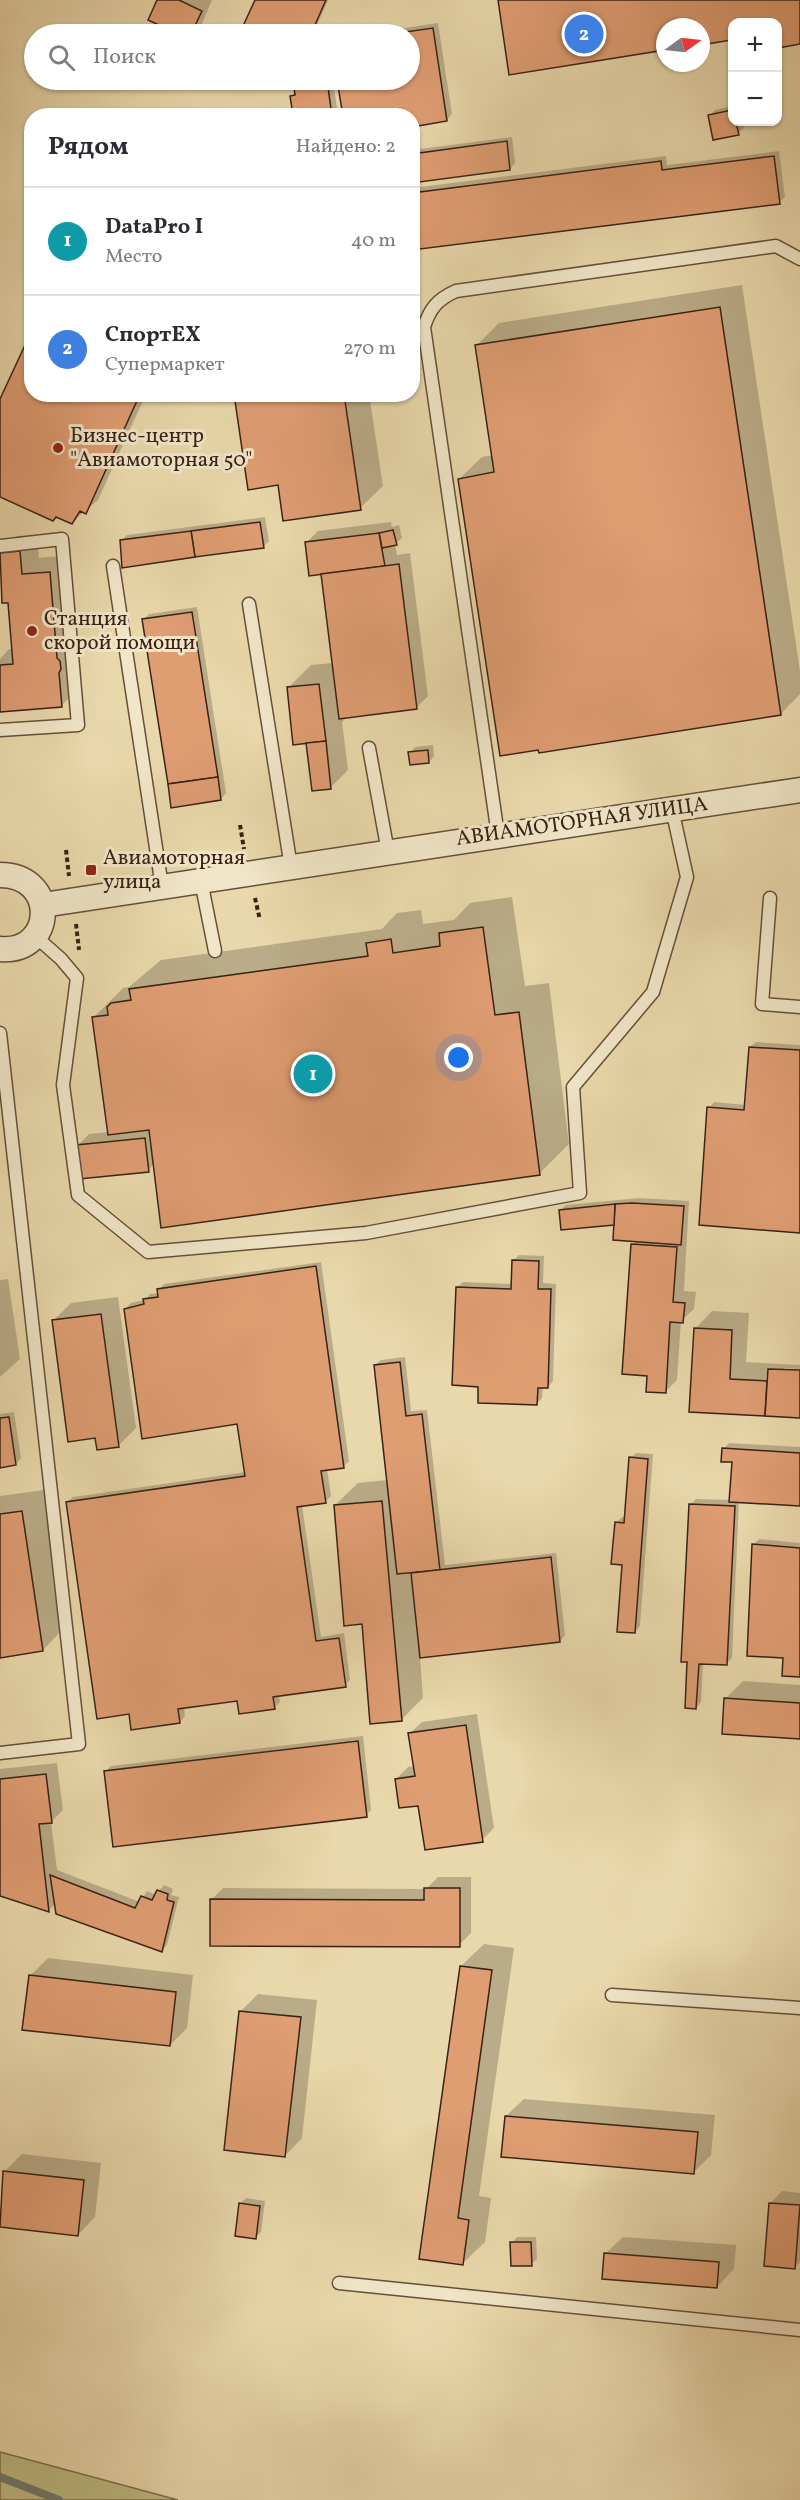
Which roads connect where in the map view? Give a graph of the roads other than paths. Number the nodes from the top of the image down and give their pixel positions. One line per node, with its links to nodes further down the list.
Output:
1 (800, 259): 9 (lane)
2 (0, 546): 5 (lane)
3 (112, 566): 14 (lane)
4 (249, 604): 11 (lane)
5 (0, 730)
6 (369, 748): 10 (lane)
7 (800, 790): 8 (street, АВИАМОТОРНАЯ УЛИЦА)
8 (672, 809): 9 (street, АВИАМОТОРНАЯ УЛИЦА); 17 (lane)
9 (498, 835): 10 (street, АВИАМОТОРНАЯ УЛИЦА)
10 (388, 852): 11 (street, АВИАМОТОРНАЯ УЛИЦА)
11 (291, 867): 13 (street, АВИАМОТОРНАЯ УЛИЦА)
12 (0, 875): 16 (street)
13 (201, 881): 14 (street, АВИАМОТОРНАЯ УЛИЦА); 19 (lane)
14 (162, 887): 16 (street, АВИАМОТОРНАЯ УЛИЦА)
15 (770, 898): 20 (lane)
16 (43, 905): 17 (street)
17 (35, 936): 18 (street)
18 (0, 949)
19 (215, 951)
20 (800, 1006)
21 (0, 1034): 22 (lane)
22 (0, 1753)
23 (612, 1995): 24 (lane)
24 (800, 2008)
25 (339, 2283): 26 (lane)
26 (800, 2330)

